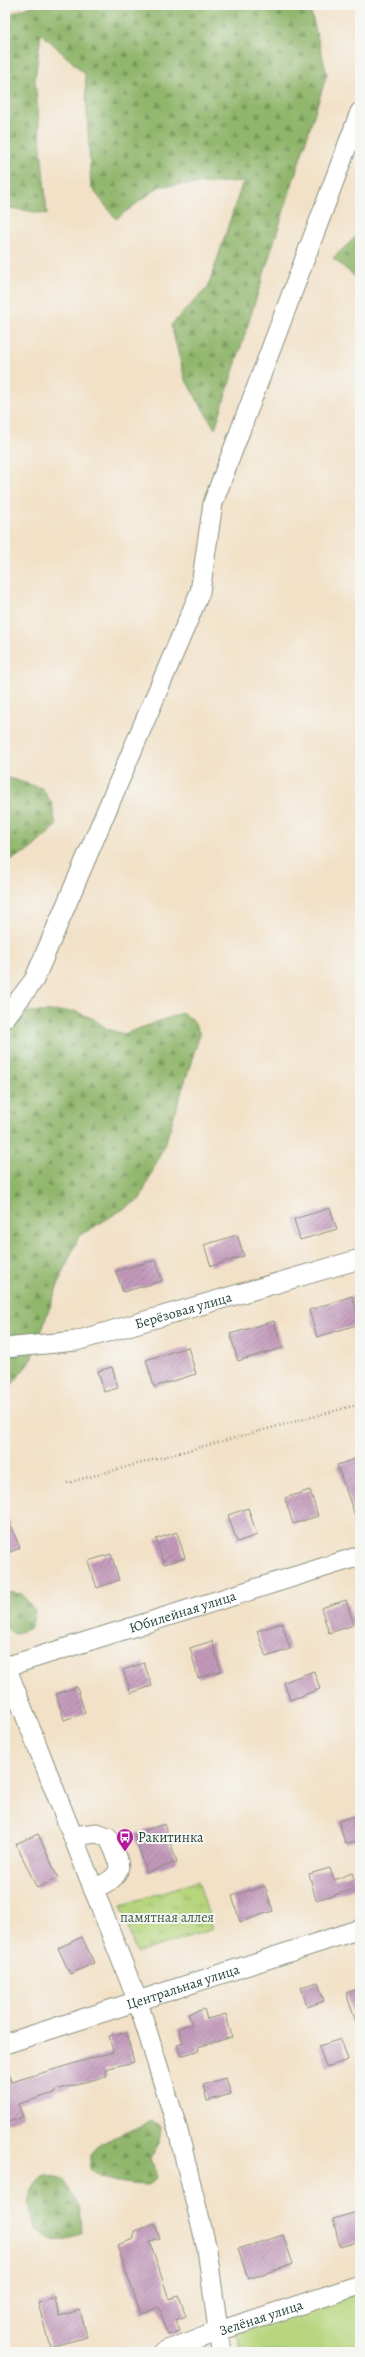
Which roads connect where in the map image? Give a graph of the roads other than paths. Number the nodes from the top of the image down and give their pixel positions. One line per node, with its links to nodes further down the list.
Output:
1 (360, 112): 2 (street)
2 (5, 1018)
3 (360, 1259): 4 (street, Берёзовая улица)
4 (5, 1348)
5 (360, 1556): 6 (street, Юбилейная улица)
6 (5, 1666): 7 (street)
7 (73, 1836): 8 (street); 8 (street)
8 (93, 1889): 10 (street)
9 (360, 1929): 10 (street, Центральная улица)
10 (138, 2002): 11 (street, Центральная улица); 13 (street)
11 (5, 2044)
12 (360, 2285): 13 (street, Зелёная улица)
13 (219, 2331): 14 (street, Зелёная улица); 15 (street)
14 (162, 2352)
15 (221, 2352)

